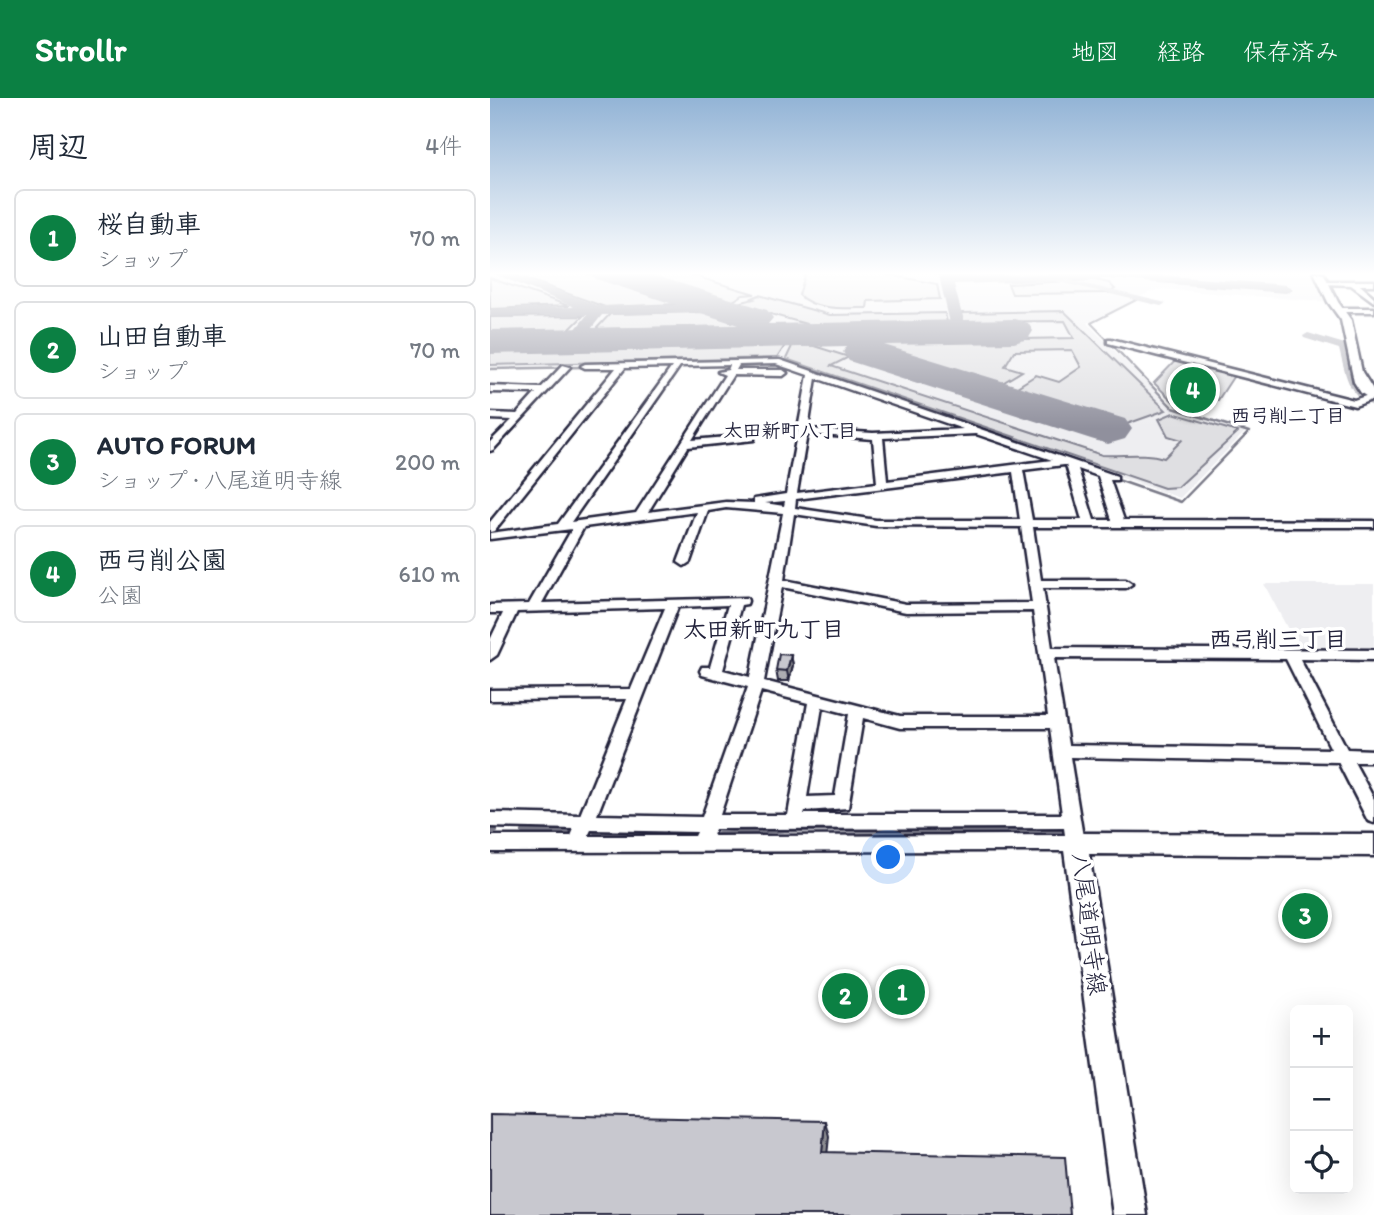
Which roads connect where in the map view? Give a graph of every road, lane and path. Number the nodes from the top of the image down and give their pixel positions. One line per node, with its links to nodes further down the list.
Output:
1 (1347, 324): 12 (main road)
2 (1111, 341): 12 (street)
3 (585, 366): 4 (street)
4 (622, 366): 6 (street); 35 (street)
5 (566, 367): 11 (street)
6 (675, 368): 7 (street); 34 (street)
7 (733, 368): 8 (street); 9 (street); 19 (street)
8 (783, 373)
9 (812, 374): 15 (street); 16 (street)
10 (490, 389): 11 (street)
11 (543, 391): 14 (street)
12 (1369, 398)
13 (490, 416): 14 (street)
14 (519, 417): 20 (street)
15 (802, 431): 17 (street); 24 (street)
16 (981, 432): 17 (street); 21 (street)
17 (878, 436): 23 (street)
18 (751, 438): 19 (street)
19 (685, 444): 28 (street)
20 (490, 448)
21 (1068, 463): 22 (street); 30 (street); 31 (street)
22 (1018, 468): 23 (street); 29 (street)
23 (882, 485): 24 (street)
24 (790, 496): 25 (street); 27 (street)
25 (736, 505): 26 (street); 27 (street)
26 (704, 507): 28 (street); 37 (street)
27 (788, 510): 29 (street); 38 (street)
28 (640, 516): 32 (street)
29 (1024, 523): 30 (street); 39 (street)
30 (1089, 523): 31 (street)
31 (1119, 523): 33 (street)
32 (580, 524): 34 (street); 44 (street)
33 (1374, 524)
34 (562, 526): 36 (street)
35 (490, 530)
36 (490, 536)
37 (684, 562)
38 (777, 582): 42 (street); 50 (street)
39 (1036, 584): 40 (street); 42 (street)
40 (1126, 584)
41 (673, 603): 44 (street); 50 (street); 51 (street)
42 (1039, 607): 47 (street)
43 (512, 608): 44 (street); 45 (street); 46 (street)
44 (534, 608)
45 (490, 609)
46 (491, 650)
47 (1045, 653): 48 (street); 55 (street)
48 (1290, 654): 49 (street); 57 (street)
49 (1374, 654)
50 (756, 685): 53 (street); 64 (street)
51 (637, 694): 52 (street); 62 (street)
52 (490, 695)
53 (816, 701): 54 (street); 59 (street)
54 (858, 711): 55 (street); 59 (street)
55 (1055, 722): 56 (street)
56 (1060, 751): 57 (street); 65 (street)
57 (1341, 755): 58 (street); 60 (street)
58 (1374, 755)
59 (798, 804): 63 (street)
60 (1374, 816)
61 (490, 820): 62 (street)
62 (585, 822): 64 (street); 67 (street)
63 (794, 822): 64 (street); 65 (street)
64 (707, 823): 68 (street)
65 (1074, 832): 68 (street); 69 (main road, 八尾道明寺線); 70 (main road, 八尾道明寺線)
66 (490, 844): 67 (street)
67 (576, 845): 68 (street)
68 (701, 845)
69 (1374, 845)
70 (1130, 1215)

